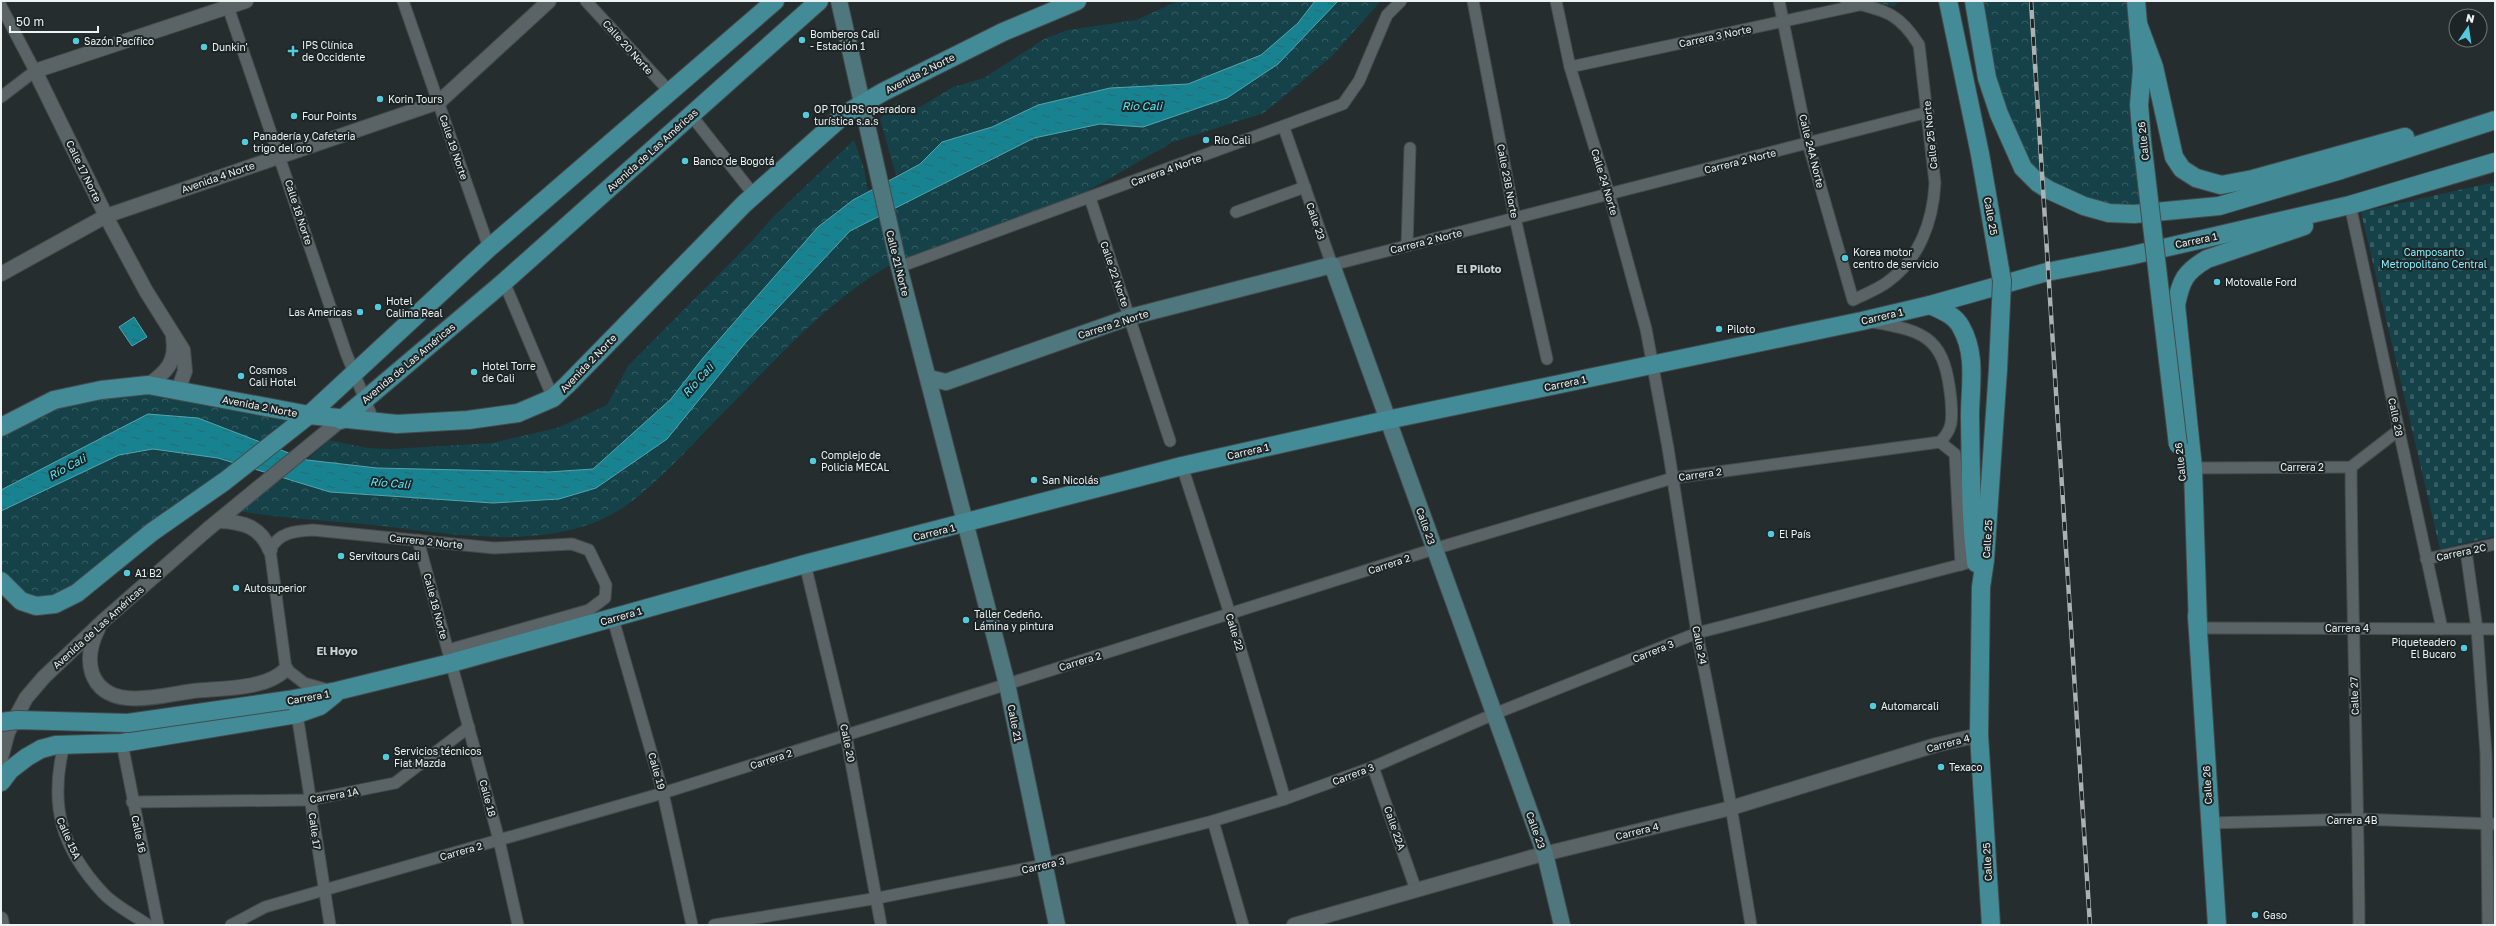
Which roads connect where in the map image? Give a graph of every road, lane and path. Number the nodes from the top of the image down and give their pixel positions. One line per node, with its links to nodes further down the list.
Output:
1 (246, 1): 16 (street)
2 (403, 1): 26 (street, Calle 19 Norte)
3 (549, 1): 26 (street, Avenida 4 Norte)
4 (586, 1): 24 (street, Calle 20 Norte)
5 (775, 1): 24 (main road)
6 (819, 1): 30 (main road, Avenida de Las Américas)
7 (838, 1): 27 (main road, Calle 21 Norte)
8 (1077, 1): 27 (main road, Avenida 2 Norte)
9 (1401, 1): 32 (street, Carrera 4 Norte)
10 (1473, 1): 44 (street, Calle 23B Norte)
11 (1556, 1): 22 (street, Calle 24 Norte)
12 (1779, 1): 20 (street, Calle 24A Norte)
13 (1846, 1): 18 (street)
14 (2136, 1): 21 (main road, Calle 26)
15 (1975, 3): 31 (main road)
16 (227, 4): 23 (street); 35 (street, Calle 18 Norte)
17 (1949, 4): 89 (main road, Calle 25, bridge)
18 (1861, 5): 20 (street, Carrera 3 Norte); 28 (street, Calle 25 Norte)
19 (1, 6): 23 (street, Calle 17 Norte)
20 (1783, 22): 22 (street, Carrera 3 Norte); 33 (street, Calle 24A Norte)
21 (2138, 24): 29 (main road); 94 (main road, Calle 26, bridge)
22 (1570, 67): 38 (street, Calle 24 Norte)
23 (36, 72): 25 (street); 43 (street, Calle 17 Norte)
24 (670, 92): 46 (main road)
25 (1, 97)
26 (438, 102): 35 (street, Avenida 4 Norte); 46 (street, Calle 19 Norte)
27 (860, 104): 39 (main road, Avenida 2 Norte); 48 (main road, Calle 21 Norte)
28 (1928, 112): 33 (street, Carrera 2 Norte); 51 (street, Calle 25 Norte)
29 (2495, 112)
30 (691, 115): 39 (street); 50 (main road, Avenida de Las Américas)
31 (2495, 120)
32 (1284, 128): 37 (street, Calle 23); 40 (street, Carrera 4 Norte)
33 (1808, 143): 38 (street, Carrera 2 Norte); 51 (street, Calle 24A Norte)
34 (1410, 148): 45 (street)
35 (280, 156): 43 (street, Avenida 4 Norte); 58 (street, Calle 18 Norte)
36 (2495, 162): 41 (main road, Carrera 1)
37 (1305, 187): 42 (street); 47 (street, Calle 23)
38 (1609, 194): 44 (street, Carrera 2 Norte); 57 (street, Calle 24 Norte)
39 (754, 195): 63 (main road, Avenida 2 Norte)
40 (1090, 198): 48 (street, Carrera 4 Norte); 53 (street, Calle 22 Norte)
41 (2350, 205): 52 (main road, Carrera 1); 71 (street, Calle 28); 76 (main road)
42 (1236, 212)
43 (106, 216): 49 (street, Avenida 4 Norte); 55 (street, Calle 17 Norte)
44 (1515, 218): 45 (street, Carrera 2 Norte); 56 (street, Calle 23B Norte)
45 (1407, 246): 47 (street, Carrera 2 Norte)
46 (489, 248): 58 (main road)
47 (1332, 265): 53 (main road, Carrera 2 Norte); 68 (main road, Calle 23)
48 (899, 267): 59 (main road, Calle 21 Norte)
49 (1, 274)
50 (504, 282): 63 (street); 64 (main road, Avenida de Las Américas)
51 (1853, 300)
52 (1930, 305): 54 (main road, Carrera 1); 86 (main road)
53 (1130, 317): 60 (main road, Carrera 2 Norte); 72 (street, Calle 22 Norte)
54 (1862, 321): 57 (main road, Carrera 1); 73 (street)
55 (172, 333): 61 (street, Calle 17 Norte); 62 (street, Calle 17 Norte)
56 (1547, 359)
57 (1653, 364): 68 (main road, Carrera 1); 77 (street, Calle 24)
58 (354, 372): 64 (street, Calle 18 Norte); 66 (main road)
59 (929, 378): 60 (main road); 65 (main road, Calle 21 Norte)
60 (946, 382): 65 (main road)
61 (148, 385): 62 (main road, Avenida 2 Norte); 70 (main road, Avenida 2 Norte)
62 (178, 390): 66 (main road, Avenida 2 Norte)
63 (553, 398): 69 (main road, Avenida 2 Norte)
64 (364, 399): 67 (main road, Avenida de Las Américas); 69 (street, Calle 18 Norte)
65 (935, 402): 79 (main road, Calle 21 Norte)
66 (309, 416): 67 (main road, Avenida 2 Norte); 88 (main road)
67 (341, 420): 69 (main road, Avenida 2 Norte); 78 (street, Avenida de Las Américas)
68 (1387, 420): 74 (main road, Carrera 1); 82 (main road, Calle 23)
69 (374, 422)
70 (1, 427)
71 (2399, 430): 75 (street); 85 (street, Calle 28)
72 (1170, 441)
73 (1940, 442): 77 (street, Carrera 2); 86 (street)
74 (1182, 466): 79 (main road, Carrera 1); 91 (street, Calle 22)
75 (2351, 467): 76 (street, Carrera 2); 95 (street, Calle 27)
76 (2193, 468): 94 (main road)
77 (1673, 478): 82 (street, Carrera 2); 99 (street, Calle 24)
78 (219, 521): 83 (street); 93 (street, Avenida de Las Américas)
79 (966, 524): 87 (main road, Carrera 1); 102 (main road, Calle 21)
80 (418, 540): 83 (street, Carrera 2 Norte); 90 (street, Carrera 2 Norte); 100 (street, Calle 18 Norte)
81 (2495, 544): 84 (street, Carrera 2C)
82 (1434, 549): 91 (street, Carrera 2); 105 (main road, Calle 23)
83 (270, 550): 101 (street)
84 (2466, 551): 85 (street, Carrera 2C); 97 (street)
85 (2426, 559): 96 (street, Calle 28)
86 (1968, 563): 89 (main road); 99 (street, Carrera 3)
87 (805, 564): 92 (main road, Carrera 1); 108 (street, Calle 20)
88 (1, 581)
89 (1981, 587): 109 (main road, Calle 25)
90 (589, 610): 100 (street, Carrera 1)
91 (1230, 614): 102 (street, Carrera 2); 117 (street, Calle 22)
92 (613, 618): 100 (main road, Carrera 1); 116 (street, Calle 19)
93 (102, 622): 101 (street); 106 (street, Avenida de Las Américas)
94 (2198, 628): 95 (street, Carrera 4); 123 (main road, Calle 26)
95 (2352, 628): 96 (street, Carrera 4); 121 (street, Calle 27)
96 (2442, 629): 97 (street, Carrera 4)
97 (2477, 629): 98 (street, Carrera 4); 112 (street)
98 (2495, 629)
99 (1697, 633): 105 (street, Carrera 3); 120 (street, Calle 24)
100 (450, 656): 103 (main road, Carrera 1); 107 (street, Calle 18)
101 (286, 669): 103 (street)
102 (1007, 684): 108 (street, Carrera 2); 127 (main road, Calle 21)
103 (337, 691): 104 (main road, Carrera 1)
104 (292, 707): 106 (main road, Carrera 1, bridge); 110 (main road); 118 (street, Calle 17)
105 (1494, 714): 114 (street, Carrera 3); 126 (main road, Calle 23)
106 (5, 727): 113 (street, Avenida de Las Américas)
107 (469, 727): 118 (street, Carrera 1A); 125 (street, Calle 18)
108 (846, 735): 116 (street, Carrera 2); 130 (street, Calle 20)
109 (1979, 735): 120 (street, Carrera 4); 146 (main road, Calle 25)
110 (122, 743): 111 (main road); 119 (street, Calle 16)
111 (64, 745): 115 (main road); 133 (street, Calle 15A)
112 (2491, 754): 124 (street)
113 (1, 758)
114 (1373, 767): 117 (street, Carrera 3); 129 (street, Calle 22A)
115 (1, 782)
116 (663, 793): 125 (street, Carrera 2); 138 (street, Calle 19)
117 (1285, 799): 122 (street, Carrera 3)
118 (310, 800): 119 (street, Carrera 1A); 128 (street, Calle 17)
119 (132, 802): 134 (street, Calle 16)
120 (1731, 808): 126 (street, Carrera 4); 145 (street, Calle 24)
121 (2358, 819): 123 (street, Carrera 4B); 124 (street, Carrera 4B); 148 (street, Calle 27)
122 (1213, 820): 127 (street, Carrera 3); 142 (street)
123 (2209, 823): 147 (main road, Calle 26)
124 (2491, 824): 149 (street)
125 (500, 840): 128 (street, Carrera 2); 137 (street, Calle 18)
126 (1545, 854): 129 (street, Carrera 4); 144 (main road, Calle 23)
127 (1043, 865): 130 (street, Carrera 3); 141 (main road, Calle 21)
128 (323, 889): 135 (street, Carrera 2); 136 (street, Calle 17)
129 (1416, 890): 143 (street, Carrera 4)
130 (878, 898): 139 (street, Carrera 3); 140 (street, Calle 20)
131 (1, 919): 132 (street)
132 (2, 925)
133 (148, 925)
134 (158, 925)
135 (231, 925)
136 (330, 925)
137 (518, 925)
138 (692, 925)
139 (714, 925)
140 (881, 925)
141 (1056, 925)
142 (1243, 925)
143 (1294, 925)
144 (1562, 925)
145 (1751, 925)
146 (1991, 925)
147 (2217, 925)
148 (2359, 925)
149 (2488, 925)

